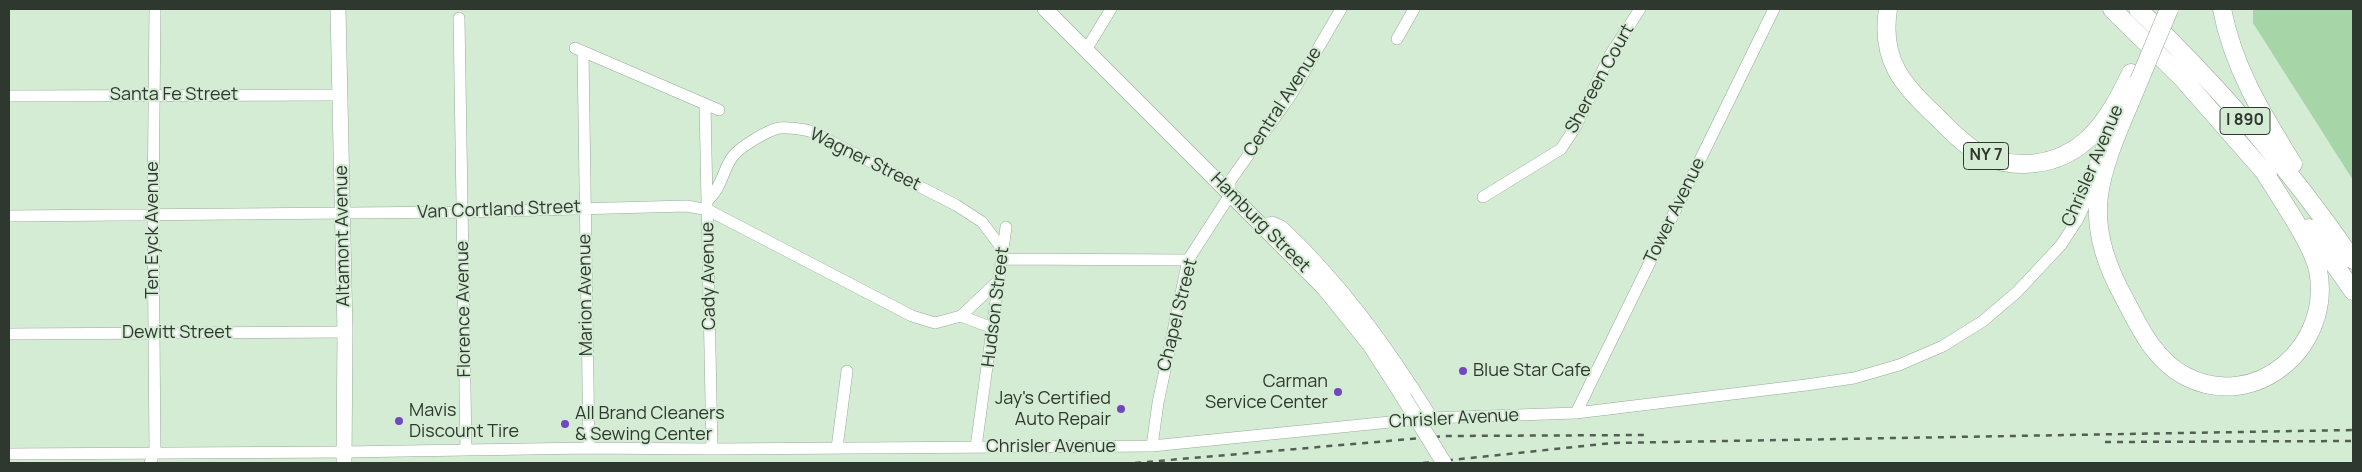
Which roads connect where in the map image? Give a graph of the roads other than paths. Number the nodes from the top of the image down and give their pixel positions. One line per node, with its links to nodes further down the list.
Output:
1 (156, 9): 19 (street, Ten Eyck Avenue)
2 (338, 9): 20 (main road, Altamont Avenue)
3 (1045, 9): 17 (main road, Hamburg Street)
4 (1111, 9): 17 (street)
5 (1340, 9): 26 (street, Central Avenue)
6 (1414, 9): 16 (street)
7 (1640, 9): 27 (street, Shereen Court)
8 (1774, 9): 49 (street, Tower Avenue)
9 (1888, 9): 18 (highway, NY 7)
10 (2112, 9): 25 (highway, I 890)
11 (2138, 9): 36 (highway, I 890)
12 (2157, 9): 18 (highway, NY 7)
13 (2169, 9): 18 (highway, bridge)
14 (2222, 9): 36 (highway)
15 (459, 18): 30 (street, Florence Avenue)
16 (1397, 39)
17 (1086, 50): 26 (main road, Hamburg Street)
18 (2135, 77): 24 (highway); 38 (street, Chrisler Avenue)
19 (154, 94): 20 (street, Santa Fe Street); 21 (street, Santa Fe Street); 32 (street, Ten Eyck Avenue)
20 (340, 95): 31 (main road, Altamont Avenue)
21 (9, 96)
22 (705, 104): 23 (street); 28 (street, Cady Avenue); 29 (street, Marion Avenue)
23 (719, 110)
24 (2126, 114): 25 (highway); 38 (street, Chrisler Avenue)
25 (2262, 168): 42 (highway, I 890)
26 (1230, 195): 35 (main road, Hamburg Street); 39 (street, Chapel Street)
27 (1483, 197)
28 (708, 204): 29 (street, Van Cortland Street); 37 (street, Wagner Street); 43 (street, Van Cortland Street); 55 (street, Cady Avenue)
29 (584, 207): 30 (street, Van Cortland Street); 52 (street, Marion Avenue)
30 (463, 212): 31 (street, Van Cortland Street); 56 (street, Florence Avenue)
31 (342, 213): 32 (street, Van Cortland Street); 45 (main road, Altamont Avenue)
32 (153, 214): 33 (street, Van Cortland Street); 46 (street, Ten Eyck Avenue)
33 (9, 216)
34 (1006, 227): 37 (street, Hudson Street)
35 (1265, 227): 50 (main road); 60 (main road, Hamburg Street, bridge)
36 (2342, 243): 40 (highway, I 890)
37 (1003, 254): 39 (street); 41 (street, Hudson Street)
38 (2050, 257): 49 (street, Chrisler Avenue)
39 (1188, 260): 51 (street, Chapel Street)
40 (2353, 260)
41 (999, 280): 43 (street, Van Cortland Street); 44 (street, Hudson Street)
42 (2353, 291)
43 (961, 316): 44 (street)
44 (993, 328): 54 (street, Hudson Street)
45 (345, 332): 46 (street, Dewitt Street); 59 (main road, Altamont Avenue)
46 (154, 333): 47 (street, Dewitt Street); 58 (street, Ten Eyck Avenue)
47 (9, 334)
48 (847, 371): 53 (street)
49 (1576, 413): 50 (street, Chrisler Avenue)
50 (1430, 418): 51 (street, Chrisler Avenue)
51 (1152, 446): 54 (street, Chrisler Avenue)
52 (589, 448): 55 (street, Chrisler Avenue); 56 (street, Chrisler Avenue)
53 (837, 448): 54 (street, Chrisler Avenue); 55 (street, Chrisler Avenue)
54 (976, 448)
55 (712, 449)
56 (466, 450): 59 (street, Chrisler Avenue)
57 (9, 454): 58 (street, Chrisler Avenue)
58 (153, 458): 59 (street, Chrisler Avenue)
59 (344, 458)
60 (1444, 463)

